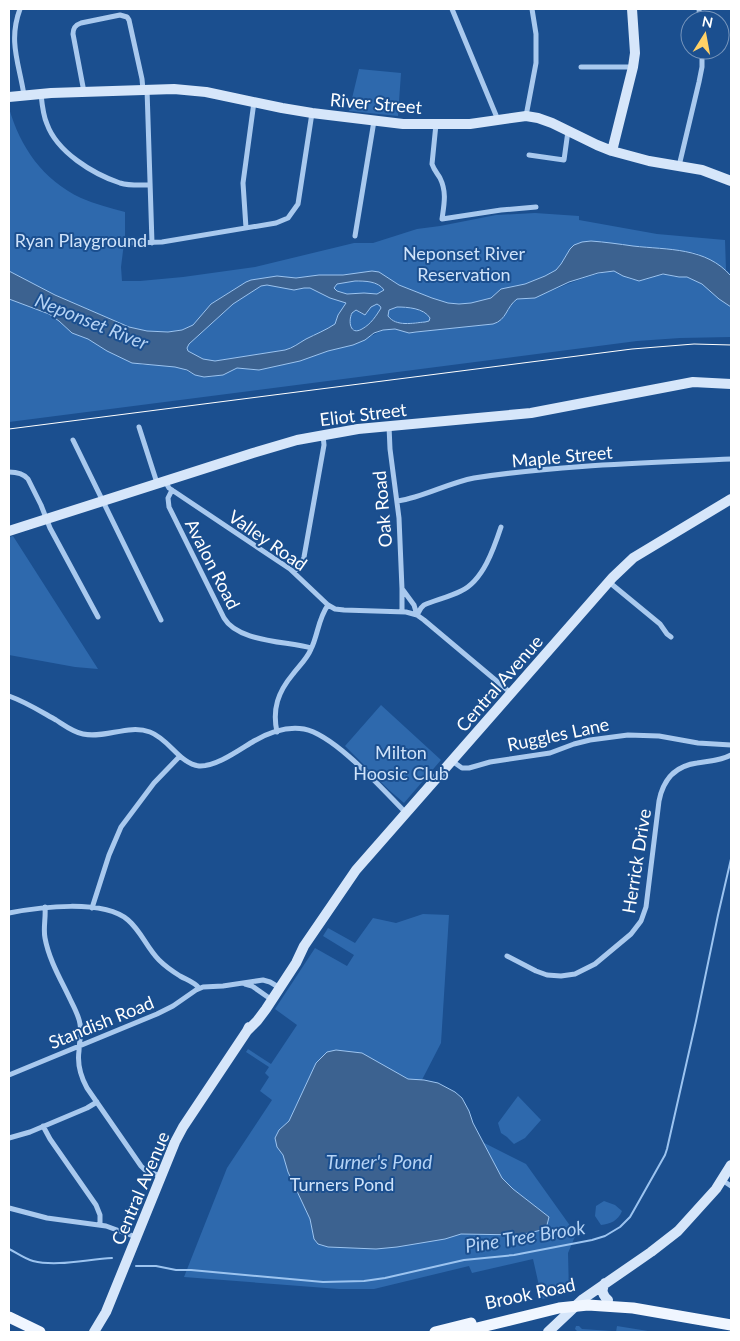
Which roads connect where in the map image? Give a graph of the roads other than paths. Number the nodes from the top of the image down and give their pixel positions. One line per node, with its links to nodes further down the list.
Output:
1 (20, 9): 5 (street)
2 (452, 9): 18 (street)
3 (532, 9): 16 (street)
4 (632, 9): 8 (street)
5 (11, 38): 12 (street)
6 (702, 60): 23 (street)
7 (581, 67): 8 (street)
8 (633, 67): 21 (street)
9 (145, 90): 10 (street, River Street); 10 (street); 14 (street, River Street); 25 (street)
10 (84, 92): 11 (street, River Street)
11 (41, 94): 12 (street, River Street); 25 (street)
12 (24, 95): 13 (street, River Street)
13 (9, 97)
14 (254, 102): 15 (street, River Street); 27 (street)
15 (312, 113): 17 (street, River Street); 27 (street)
16 (526, 116): 18 (street, River Street); 20 (street, River Street)
17 (374, 120): 19 (street, River Street); 28 (street)
18 (498, 120): 19 (street, River Street)
19 (436, 124): 26 (street)
20 (568, 131): 21 (street, River Street); 22 (street)
21 (612, 151): 23 (street, River Street)
22 (529, 155)
23 (679, 166): 24 (street, River Street)
24 (731, 181)
25 (150, 185): 30 (street)
26 (536, 207)
27 (246, 228): 30 (street)
28 (355, 236)
29 (127, 242): 30 (street)
30 (152, 243)
31 (731, 384): 33 (street, Eliot Street)
32 (139, 426): 38 (street)
33 (388, 426): 34 (street, Eliot Street); 42 (street, Oak Road)
34 (323, 435): 38 (street, Eliot Street); 46 (street)
35 (73, 440): 41 (street)
36 (731, 459): 42 (street, Maple Street)
37 (9, 472): 43 (street)
38 (161, 482): 39 (street, Valley Road); 41 (street, Eliot Street)
39 (172, 490): 46 (street, Valley Road); 55 (street, Avalon Road)
40 (731, 499): 47 (street, Central Avenue)
41 (103, 501): 43 (street, Eliot Street); 53 (street)
42 (398, 501): 48 (street, Oak Road)
43 (46, 518): 45 (street, Eliot Street); 52 (street)
44 (501, 527): 51 (street)
45 (9, 531)
46 (294, 572): 49 (street, Valley Road)
47 (609, 581): 54 (street); 56 (street, Central Avenue)
48 (402, 589): 50 (street, Oak Road); 51 (street)
49 (328, 606): 50 (street); 55 (street)
50 (402, 612): 51 (street)
51 (417, 616): 56 (street)
52 (98, 617)
53 (161, 620)
54 (670, 637)
55 (312, 648): 58 (street)
56 (511, 693): 62 (street, Central Avenue)
57 (9, 696): 61 (street)
58 (277, 732): 61 (street); 63 (street)
59 (731, 745): 62 (street, Ruggles Lane)
60 (731, 755): 67 (street, Herrick Drive)
61 (180, 756): 65 (street)
62 (452, 761): 63 (street, Central Avenue)
63 (406, 813): 69 (street, Central Avenue)
64 (46, 908): 65 (street); 66 (street); 72 (street)
65 (92, 908): 70 (street)
66 (9, 913)
67 (507, 956)
68 (244, 984): 69 (street); 70 (street); 71 (street)
69 (277, 986): 71 (street, Central Avenue)
70 (199, 988): 72 (street, Standish Road)
71 (269, 998): 78 (street, Central Avenue)
72 (79, 1047): 73 (street, Standish Road); 74 (street)
73 (9, 1075)
74 (97, 1102): 75 (street); 78 (street)
75 (43, 1126): 76 (street); 81 (street)
76 (9, 1138)
77 (731, 1164): 79 (street)
78 (160, 1176): 82 (street, Central Avenue)
79 (727, 1183): 83 (street)
80 (9, 1208): 81 (street)
81 (100, 1225): 82 (street)
82 (136, 1237): 87 (street, Central Avenue)
83 (605, 1283): 84 (street); 85 (street)
84 (608, 1300): 85 (main road, Brook Road); 86 (main road, Brook Road)
85 (579, 1302): 86 (main road, Brook Road); 93 (main road, Brook Road); 94 (main road, Brook Road); 95 (street)
86 (633, 1308): 89 (main road, Brook Road)
87 (106, 1312): 91 (street, Central Avenue); 92 (street, Central Avenue)
88 (9, 1317): 90 (main road)
89 (731, 1325)
90 (40, 1332)
91 (94, 1332)
92 (102, 1332)
93 (441, 1332)
94 (461, 1332)
95 (548, 1332)

